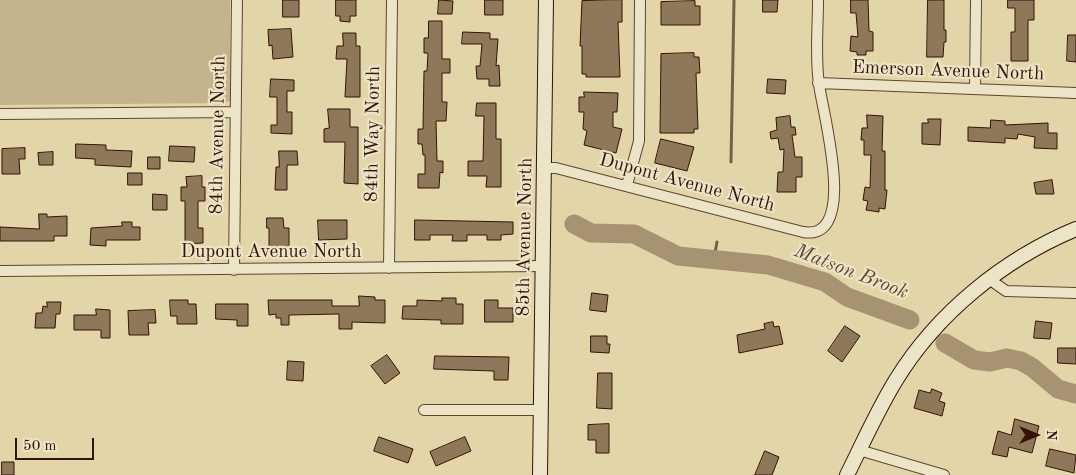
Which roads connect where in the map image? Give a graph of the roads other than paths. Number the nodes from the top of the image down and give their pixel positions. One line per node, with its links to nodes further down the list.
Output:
1 (237, 0): 10 (street, 84th Avenue North)
2 (392, 0): 16 (street, 84th Way North)
3 (546, 0): 12 (street, 85th Avenue North)
4 (640, 0): 13 (street)
5 (818, 0): 7 (street)
6 (976, 0): 8 (street)
7 (818, 83): 8 (street, Emerson Avenue North); 13 (street, Dupont Avenue North)
8 (975, 89): 9 (street, Emerson Avenue North)
9 (1076, 93)
10 (235, 112): 11 (street); 17 (street, 84th Avenue North)
11 (0, 114)
12 (545, 168): 13 (street, Dupont Avenue North); 15 (street, 85th Avenue North)
13 (627, 185)
14 (1076, 229): 19 (street)
15 (543, 266): 16 (street, Dupont Avenue North); 22 (street, 85th Avenue North)
16 (389, 268): 17 (street, Dupont Avenue North)
17 (234, 270): 18 (street, Dupont Avenue North)
18 (0, 271)
19 (989, 279): 20 (street); 23 (street)
20 (1076, 293)
21 (424, 410): 22 (street)
22 (541, 410): 24 (street, 85th Avenue North)
23 (860, 450): 25 (street); 26 (street)
24 (540, 475)
25 (848, 475)
26 (944, 475)

